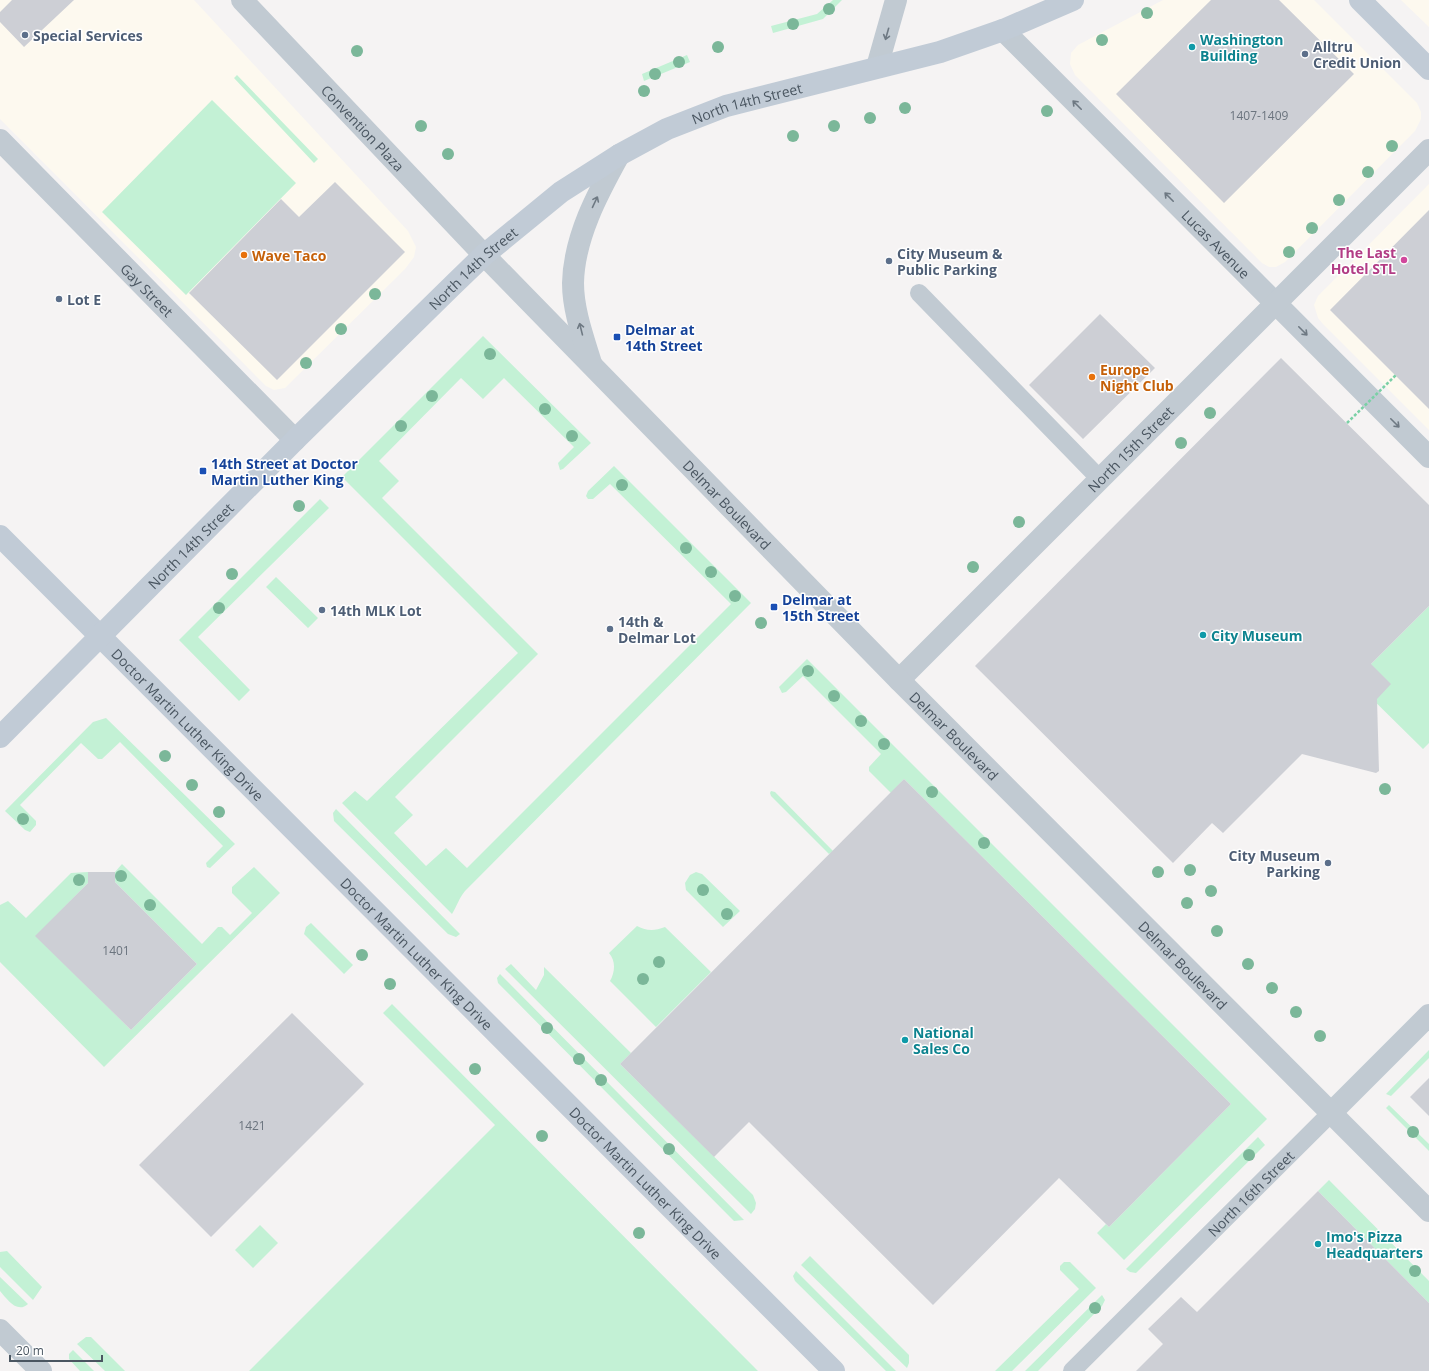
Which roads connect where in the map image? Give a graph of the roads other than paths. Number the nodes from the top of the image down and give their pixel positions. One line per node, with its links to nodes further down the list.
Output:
1 (242, 0): 11 (street, Convention Plaza)
2 (896, 0): 6 (street, one-way to 6)
3 (1072, 0): 5 (main road, North 14th Street)
4 (1360, 0): 7 (main road)
5 (1002, 30): 6 (main road, North 14th Street); 13 (street, Lucas Avenue, one-way to 5)
6 (877, 67): 10 (main road, North 14th Street)
7 (1429, 69)
8 (0, 140): 15 (street, Gay Street)
9 (1429, 150): 13 (street, North 15th Street)
10 (619, 155): 11 (main road, North 14th Street); 14 (street, one-way to 10)
11 (484, 255): 14 (street, Delmar Boulevard); 15 (main road, North 14th Street)
12 (919, 293): 17 (lane)
13 (1276, 303): 16 (street, Lucas Avenue, one-way to 16); 17 (street, North 15th Street)
14 (592, 366): 20 (street, Delmar Boulevard)
15 (295, 440): 19 (main road, North 14th Street)
16 (1429, 457)
17 (1100, 479): 20 (street, North 15th Street)
18 (0, 536): 19 (main road, Doctor Martin Luther King Drive)
19 (100, 637): 21 (main road, North 14th Street); 27 (main road, Doctor Martin Luther King Drive)
20 (899, 680): 23 (street, Delmar Boulevard)
21 (0, 737)
22 (1429, 1015): 23 (street, North 16th Street)
23 (1331, 1113): 24 (street, Delmar Boulevard); 28 (lane, North 16th Street)
24 (1429, 1211)
25 (0, 1330): 26 (street)
26 (41, 1371)
27 (834, 1371)
28 (1072, 1371)

